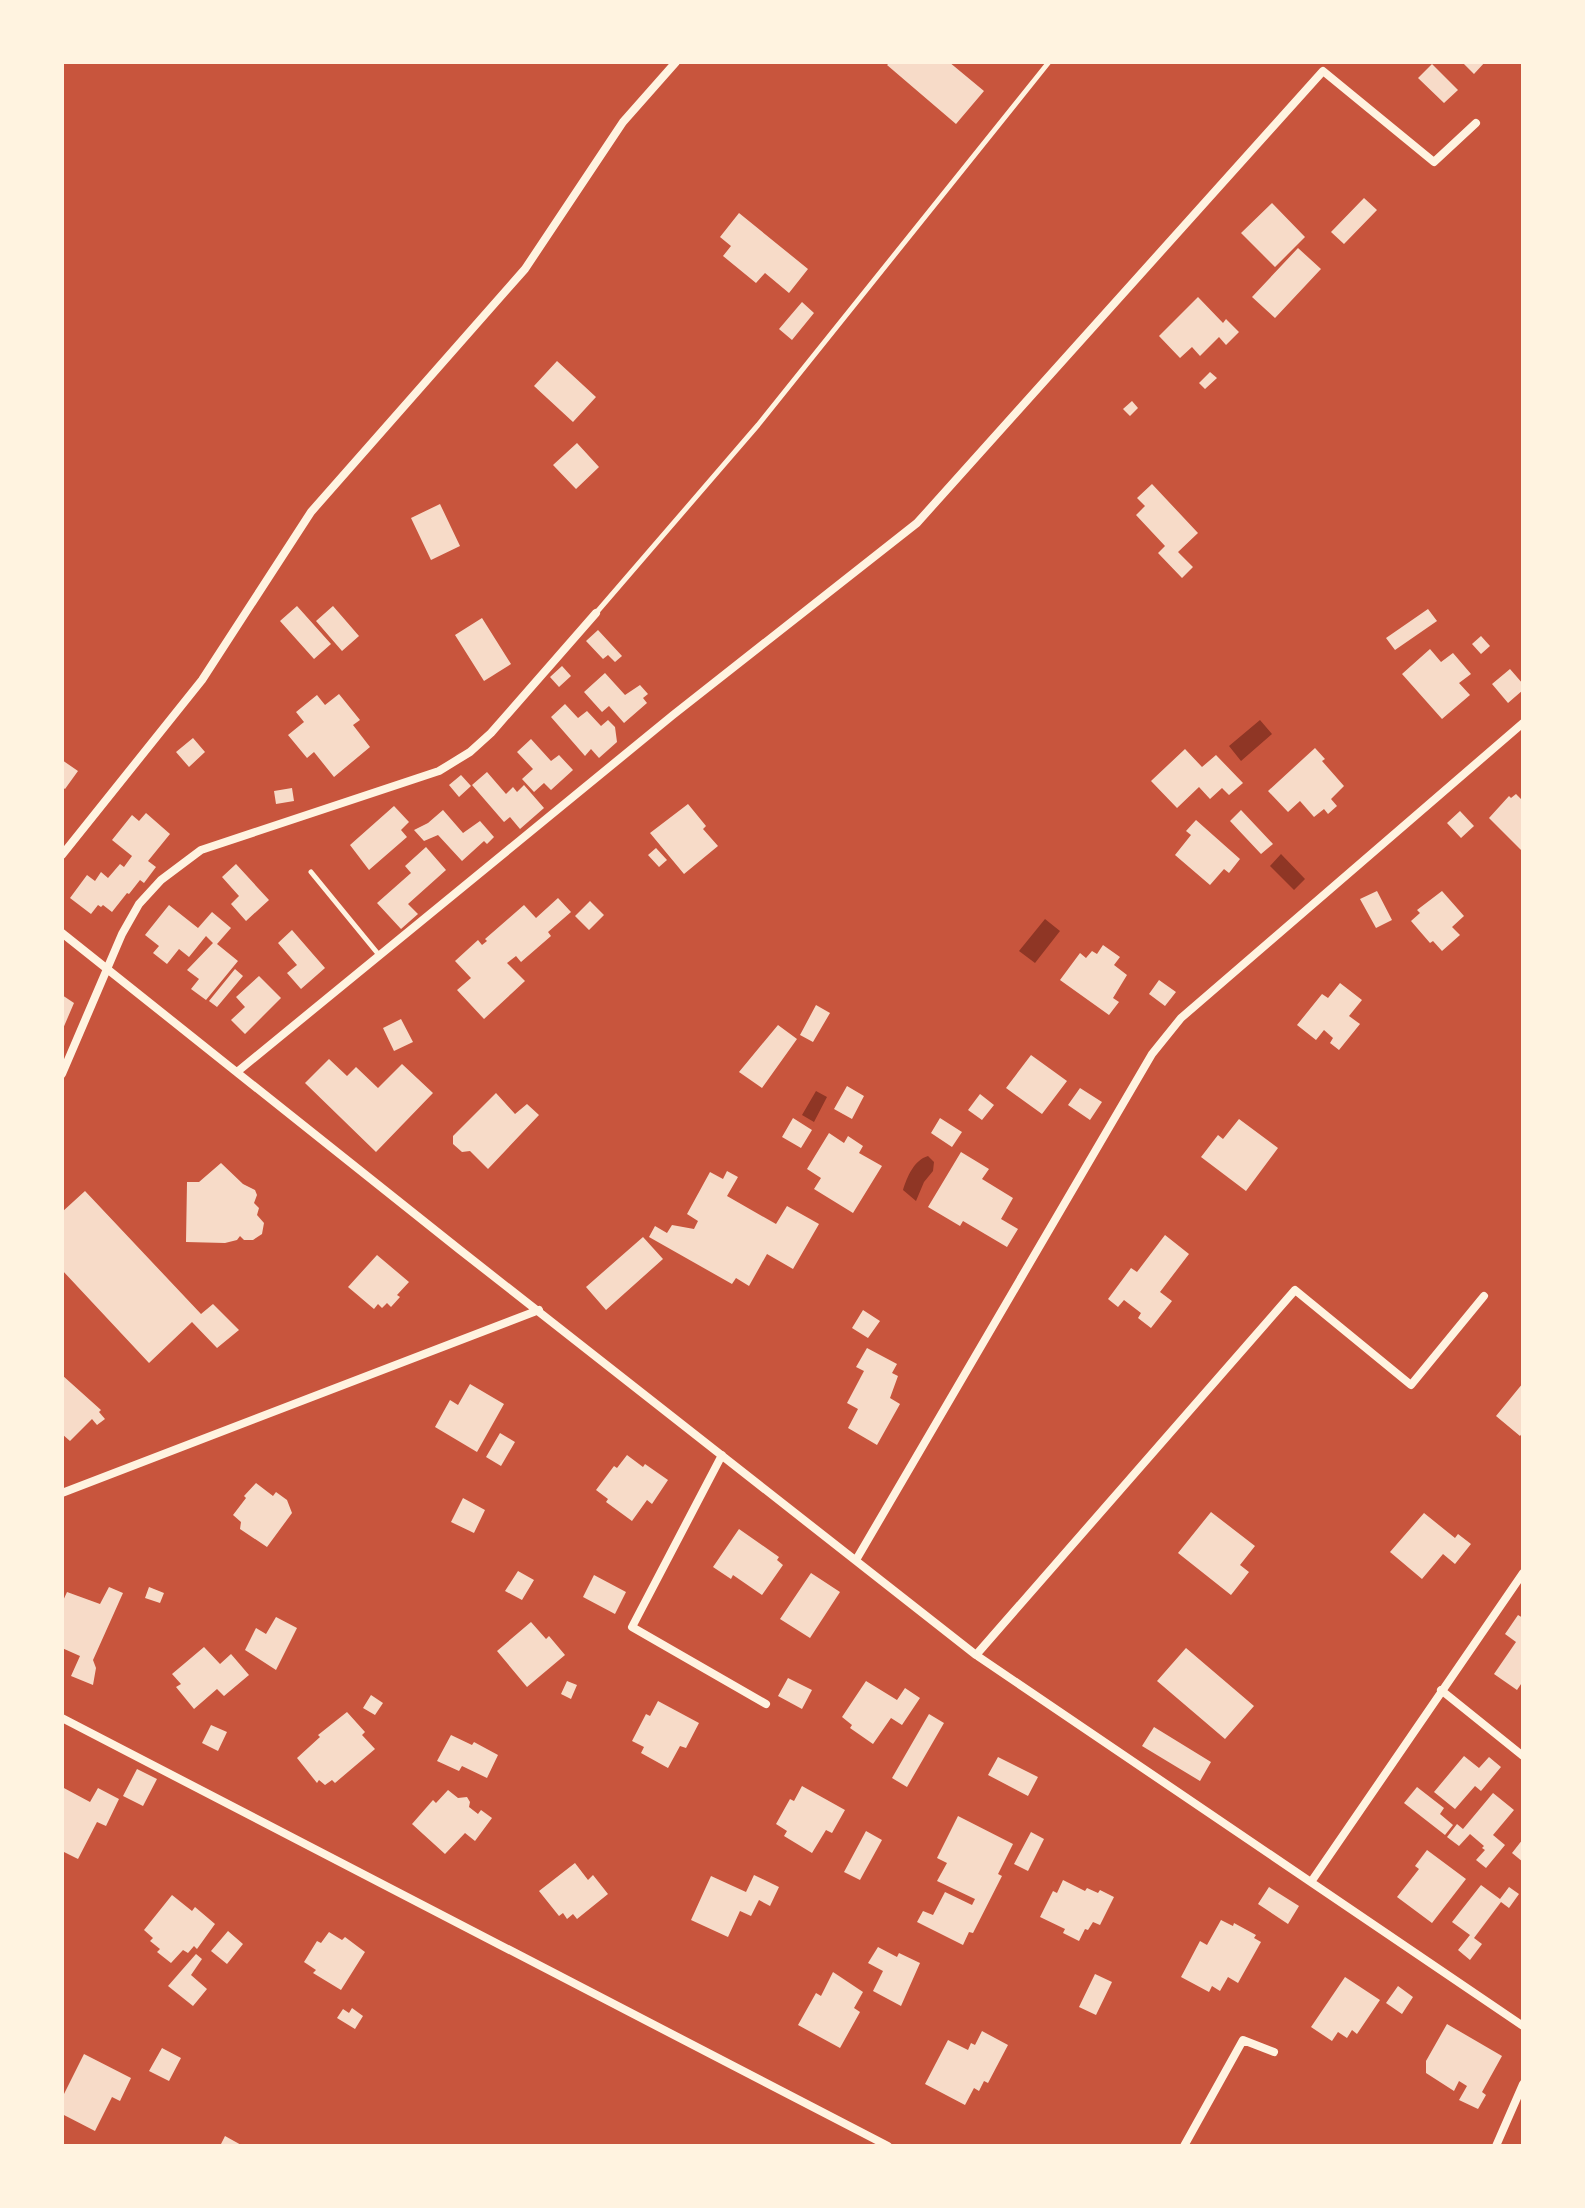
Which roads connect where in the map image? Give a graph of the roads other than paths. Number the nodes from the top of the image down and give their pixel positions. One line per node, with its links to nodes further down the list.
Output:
1 (676, 62): 6 (street)
2 (1049, 62): 4 (lane)
3 (1476, 123): 9 (street)
4 (596, 613): 10 (street)
5 (1523, 723): 17 (street)
6 (62, 855)
7 (311, 872): 9 (lane)
8 (62, 933): 10 (street)
9 (380, 955): 11 (street)
10 (108, 969): 11 (street); 12 (street)
11 (237, 1072): 14 (street)
12 (62, 1074)
13 (1484, 1296): 19 (street)
14 (539, 1310): 15 (street); 16 (street)
15 (722, 1455): 17 (street); 21 (street)
16 (62, 1493)
17 (856, 1560): 19 (street)
18 (1523, 1573): 20 (street)
19 (976, 1655): 24 (street)
20 (1441, 1690): 23 (street); 24 (street)
21 (766, 1704)
22 (62, 1718): 28 (street)
23 (1523, 1756)
24 (1311, 1882): 25 (street)
25 (1523, 2026)
26 (1274, 2052): 29 (street)
27 (1523, 2084): 30 (street)
28 (888, 2146)
29 (1184, 2146)
30 (1496, 2146)

